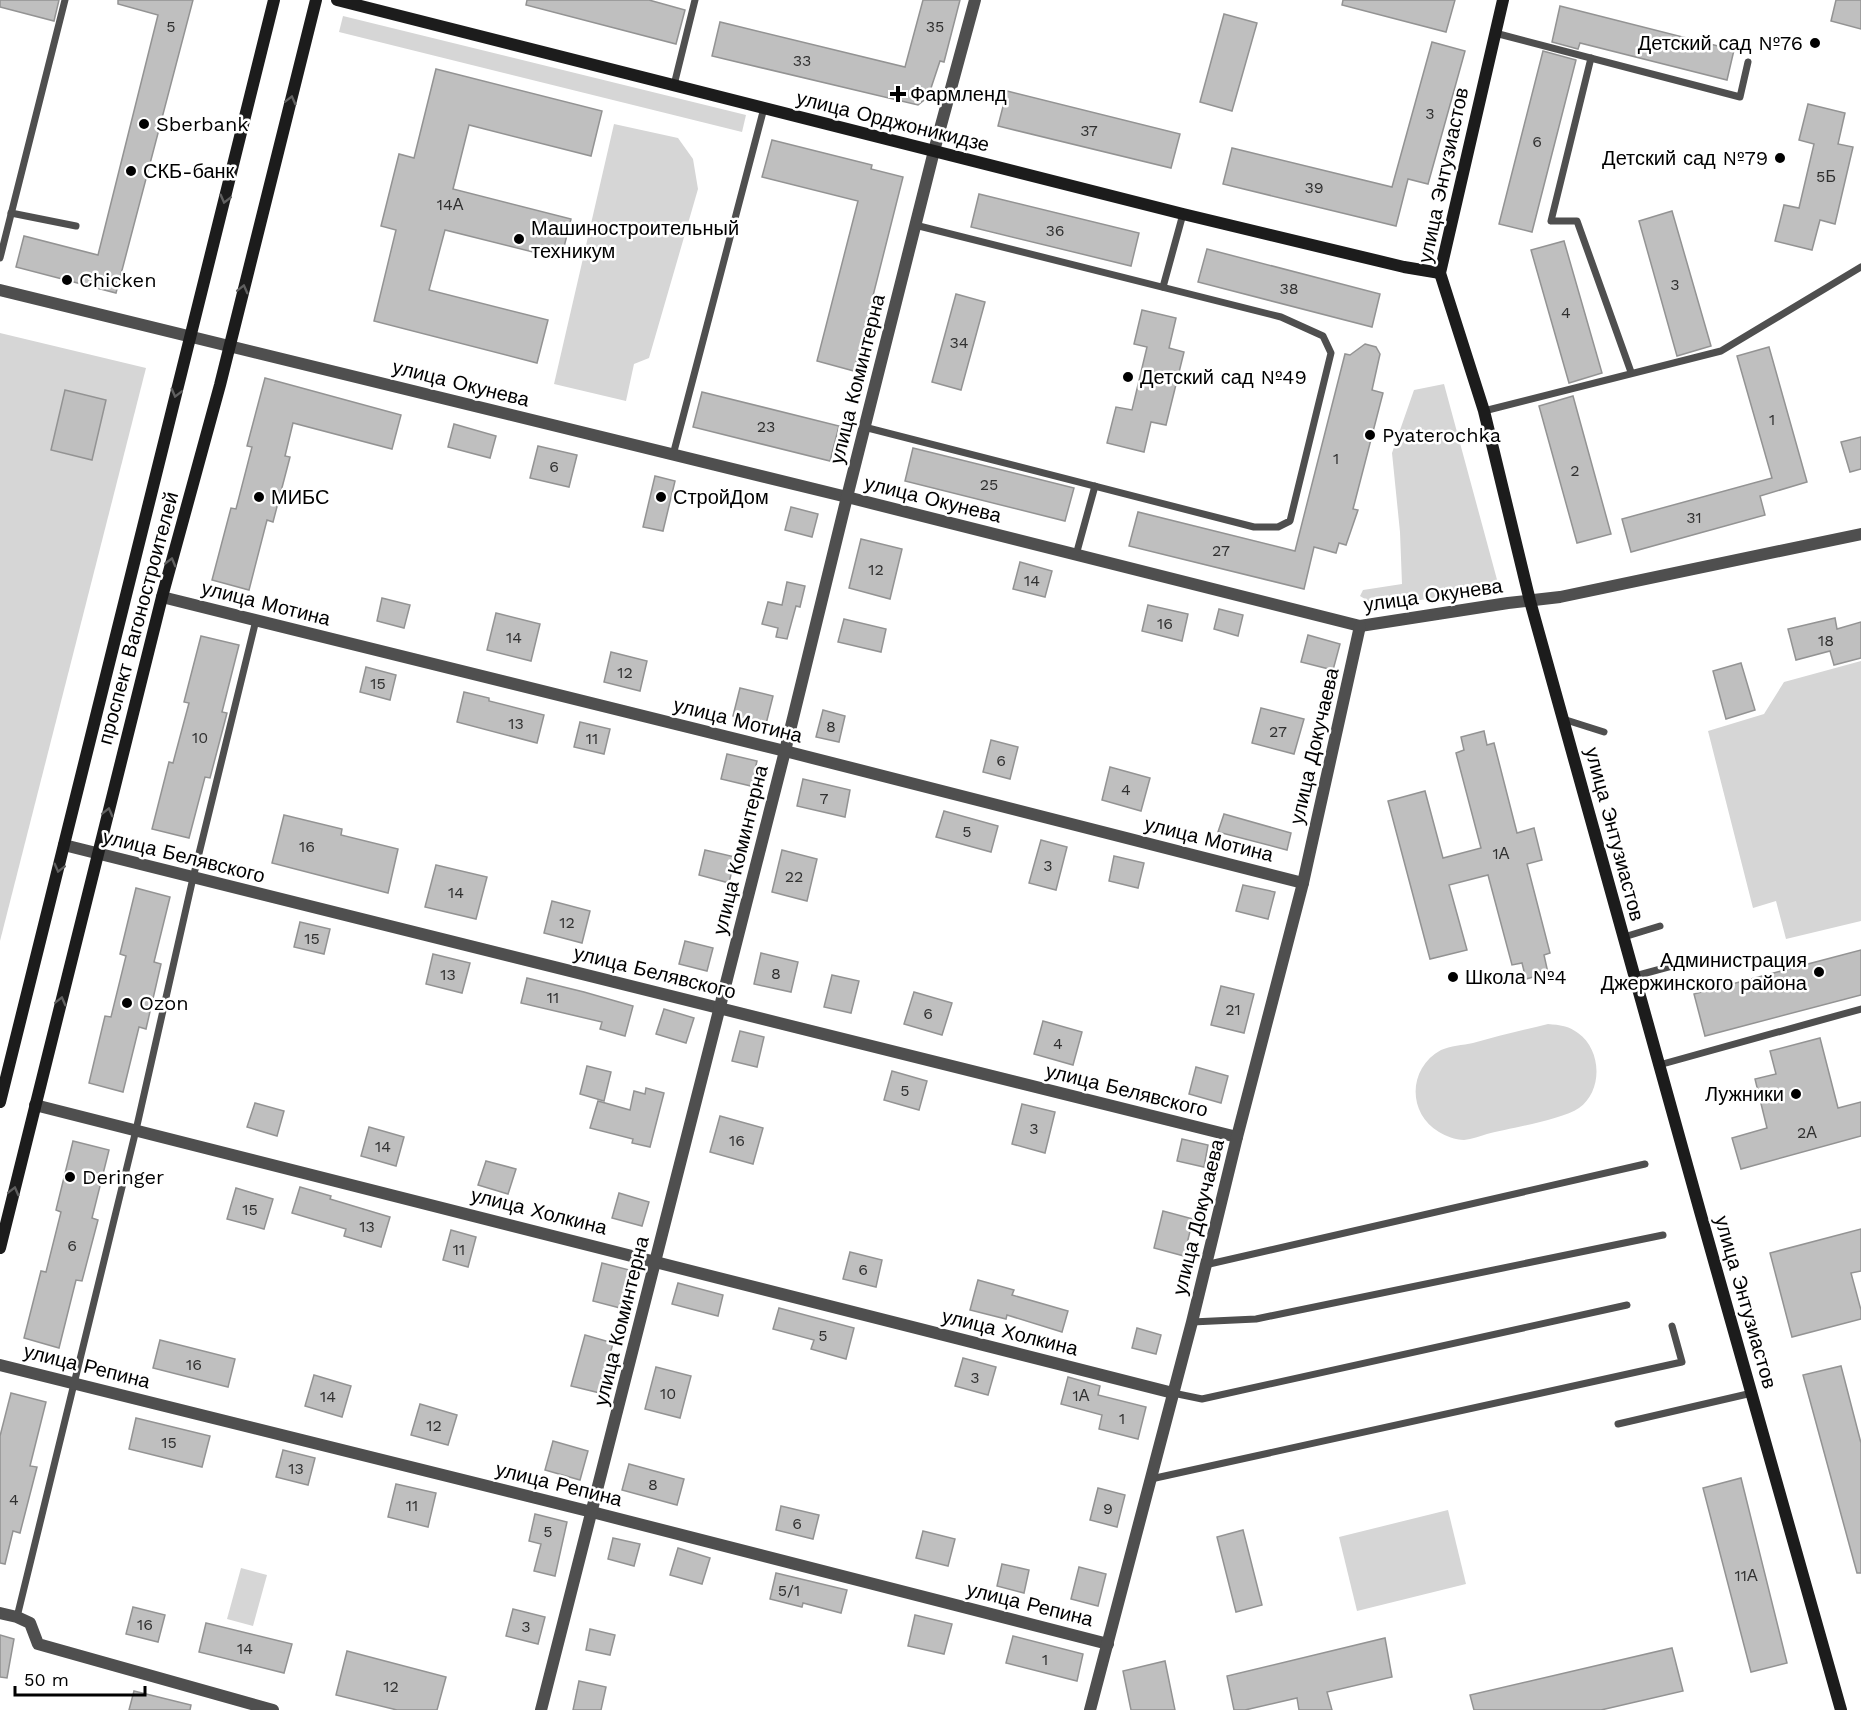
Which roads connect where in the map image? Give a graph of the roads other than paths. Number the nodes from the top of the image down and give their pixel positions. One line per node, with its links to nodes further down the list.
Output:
1 (65, 0): 14 (lane)
2 (274, 0): 23 (street, проспект Вагоностроителей, one-way to 23)
3 (316, 0): 24 (street, проспект Вагоностроителей, one-way to 3)
4 (337, 0): 11 (street, улица Орджоникидзе)
5 (695, 0): 11 (lane)
6 (975, 0): 13 (street, улица Коминтерна)
7 (1503, 0): 8 (street, улица Энтузиастов)
8 (1495, 33): 9 (lane); 20 (street, улица Энтузиастов)
9 (1591, 58): 10 (lane); 25 (lane)
10 (1748, 62)
11 (674, 85): 12 (street, улица Орджоникидзе)
12 (764, 108): 13 (street, улица Орджоникидзе); 28 (lane)
13 (934, 151): 15 (street, улица Орджоникидзе); 16 (street, улица Коминтерна)
14 (11, 213): 17 (lane); 18 (lane)
15 (1183, 214): 20 (street, улица Орджоникидзе); 21 (lane)
16 (915, 225): 21 (lane); 27 (street, улица Коминтерна)
17 (76, 226)
18 (0, 258)
19 (1861, 267): 25 (lane)
20 (1440, 273): 26 (street, улица Энтузиастов)
21 (1163, 287): 29 (lane)
22 (0, 290): 23 (street, улица Окунева)
23 (190, 336): 24 (street, улица Окунева); 40 (street, проспект Вагоностроителей, one-way to 40)
24 (229, 346): 28 (street, улица Окунева); 33 (street, проспект Вагоностроителей, one-way to 24)
25 (1632, 372): 26 (lane)
26 (1484, 411): 34 (street, улица Энтузиастов)
27 (864, 427): 29 (lane); 30 (street, улица Коминтерна)
28 (673, 455): 30 (street, улица Окунева)
29 (1095, 486): 32 (lane)
30 (847, 497): 32 (street, улица Окунева); 39 (street, улица Коминтерна)
31 (1861, 534): 34 (street, улица Окунева)
32 (1076, 555): 36 (street, улица Окунева)
33 (162, 597): 35 (street, улица Мотина); 41 (street, проспект Вагоностроителей, one-way to 33)
34 (1530, 602): 36 (street, улица Окунева); 37 (street, улица Энтузиастов)
35 (256, 620): 39 (street, улица Мотина); 42 (lane)
36 (1360, 626): 43 (street, улица Докучаева)
37 (1563, 719): 38 (lane); 45 (street, улица Энтузиастов)
38 (1604, 732)
39 (785, 752): 43 (street, улица Мотина); 48 (street, улица Коминтерна)
40 (64, 845): 41 (street, улица Белявского); 51 (street, проспект Вагоностроителей, one-way to 51)
41 (98, 854): 42 (street, улица Белявского); 52 (street, проспект Вагоностроителей, one-way to 41)
42 (193, 878): 48 (street, улица Белявского); 53 (lane)
43 (1303, 883): 54 (street, улица Докучаева)
44 (1660, 926): 45 (lane)
45 (1624, 937): 47 (street, улица Энтузиастов)
46 (1672, 966): 47 (lane)
47 (1635, 976): 50 (street, улица Энтузиастов)
48 (720, 1008): 54 (street, улица Белявского); 58 (street, улица Коминтерна)
49 (1861, 1009): 50 (lane)
50 (1659, 1065): 66 (street, улица Энтузиастов)
51 (0, 1102)
52 (35, 1105): 53 (street, улица Холкина); 57 (street, проспект Вагоностроителей, one-way to 52)
53 (136, 1130): 58 (street, улица Холкина); 64 (lane)
54 (1237, 1137): 59 (street, улица Докучаева)
55 (1645, 1164): 59 (lane)
56 (1663, 1235): 61 (lane)
57 (0, 1248)
58 (657, 1261): 65 (street, улица Холкина); 69 (street, улица Коминтерна)
59 (1205, 1265): 61 (street, улица Докучаева)
60 (1628, 1305): 65 (lane)
61 (1192, 1322): 65 (street, улица Докучаева)
62 (1672, 1326): 68 (lane)
63 (0, 1365): 64 (street, улица Репина)
64 (74, 1383): 69 (street, улица Репина); 71 (lane)
65 (1173, 1393): 68 (street, улица Докучаева)
66 (1752, 1394): 67 (lane); 76 (street, улица Энтузиастов)
67 (1618, 1424)
68 (1151, 1479): 72 (street, улица Докучаева)
69 (592, 1512): 72 (street, улица Репина); 74 (street, улица Коминтерна)
70 (0, 1613): 71 (street)
71 (18, 1617): 73 (street)
72 (1108, 1644): 75 (street, улица Докучаева)
73 (273, 1710)
74 (541, 1710)
75 (1090, 1710)
76 (1841, 1710)

